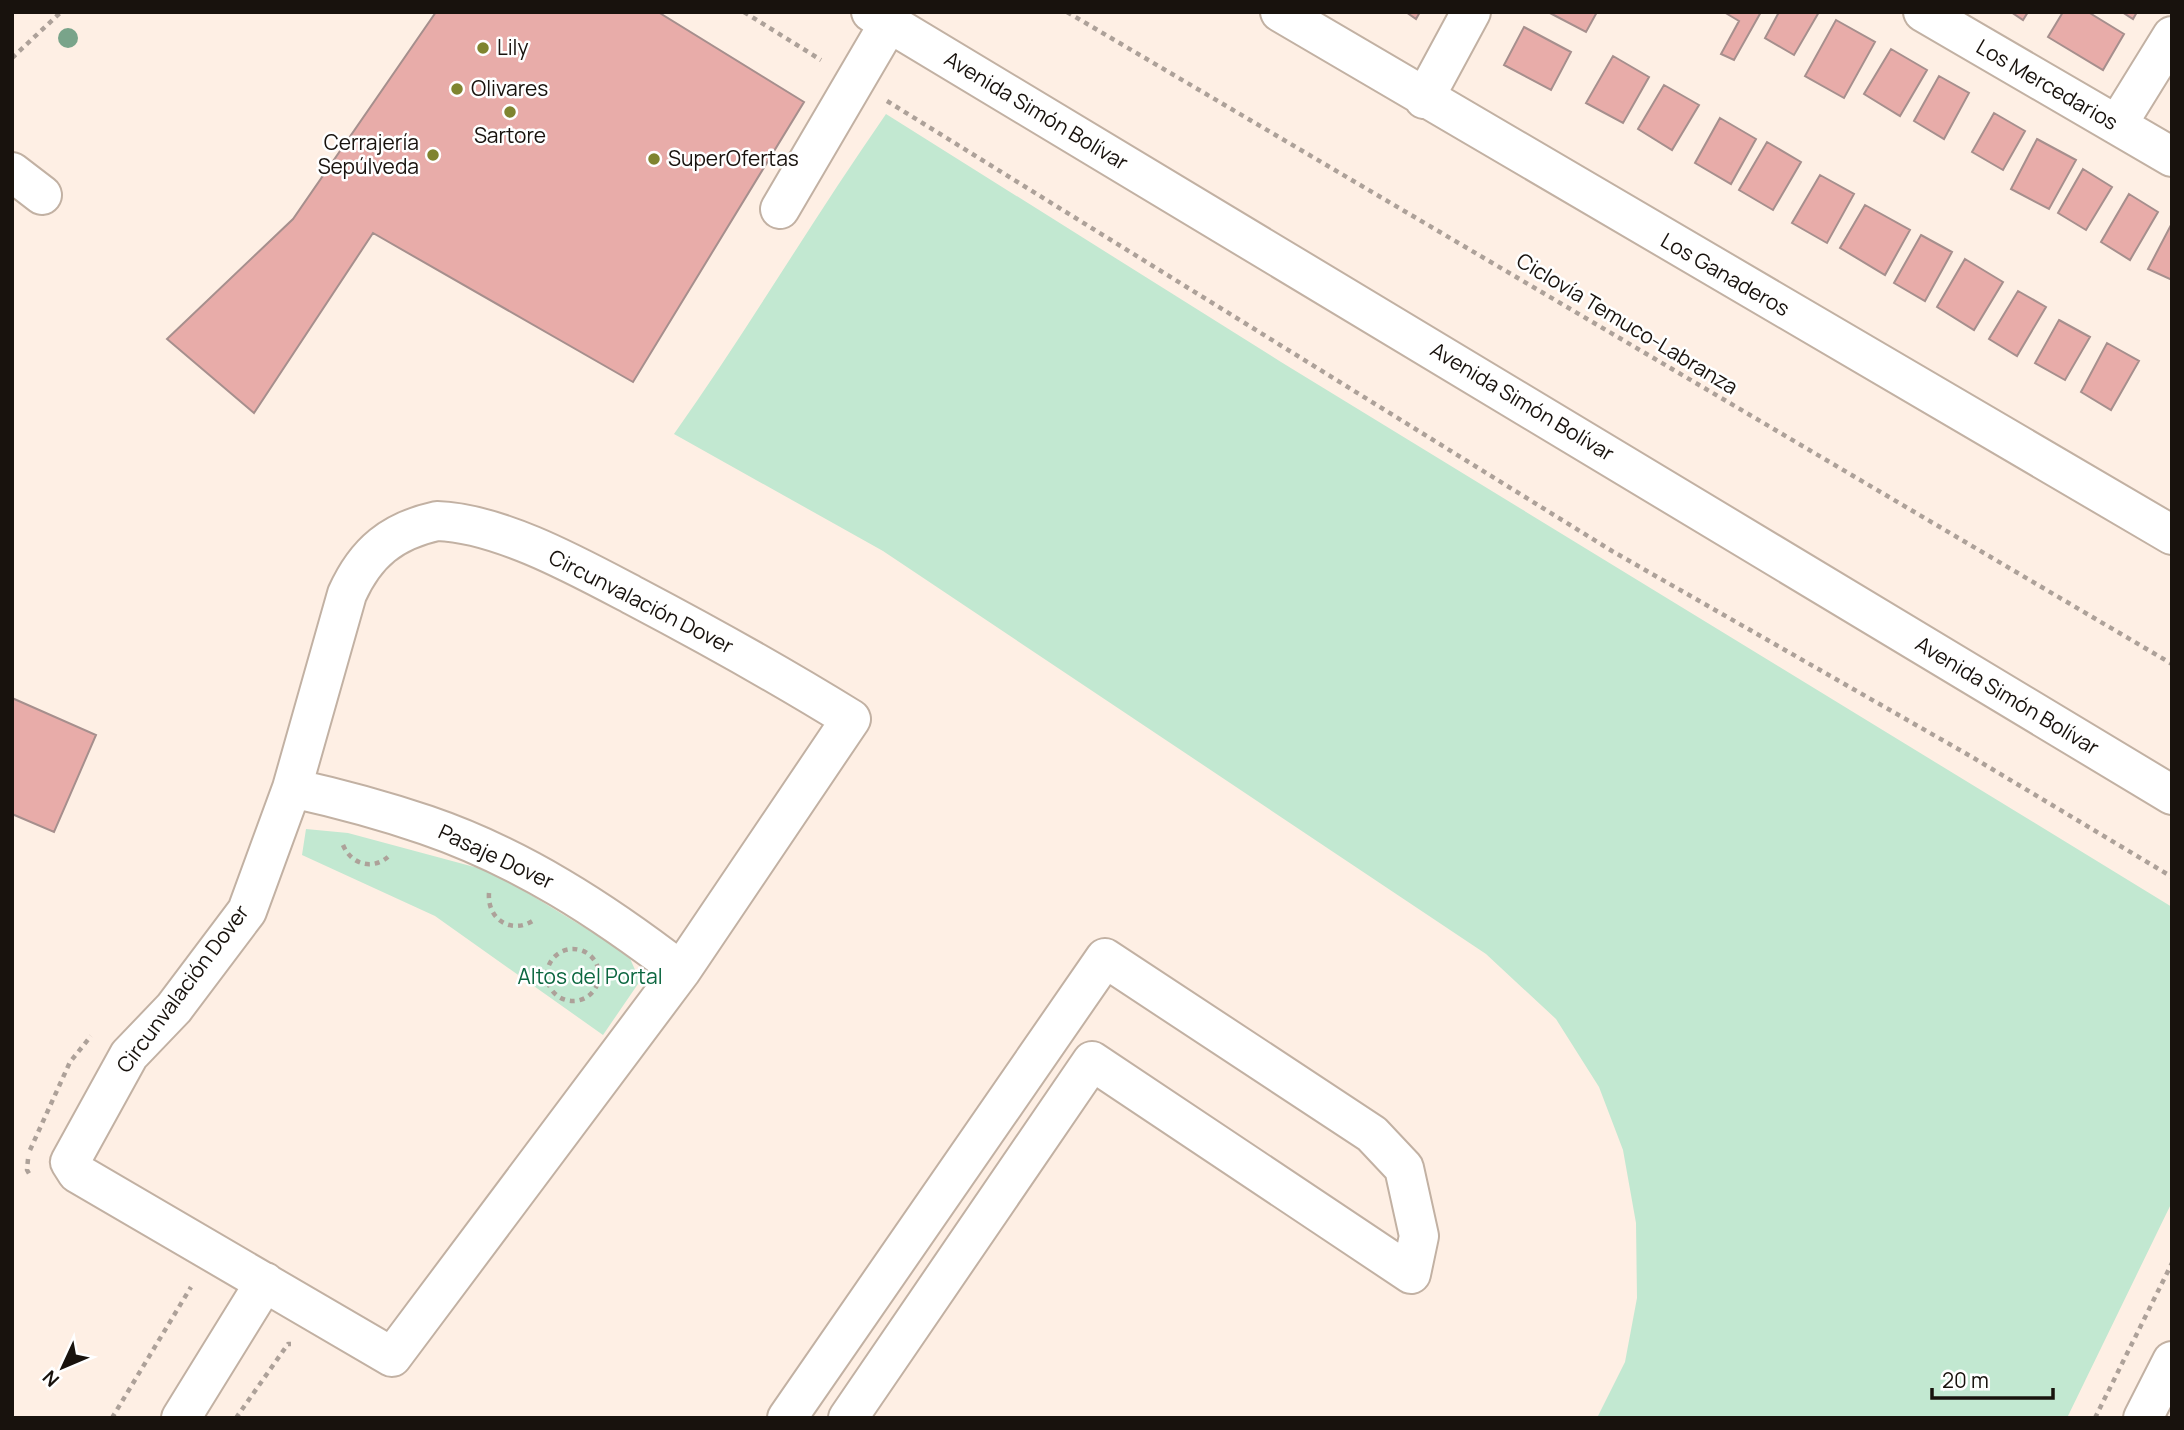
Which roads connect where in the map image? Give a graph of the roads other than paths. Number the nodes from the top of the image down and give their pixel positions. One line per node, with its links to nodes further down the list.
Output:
1 (1280, 12): 6 (street, Los Ganaderos)
2 (1471, 12): 6 (street)
3 (1923, 12): 7 (street, Los Mercedarios)
4 (880, 18): 11 (street); 14 (street, Avenida Simón Bolívar)
5 (2172, 36): 7 (street)
6 (1424, 99): 12 (street, Los Ganaderos)
7 (2118, 125): 8 (street, Los Mercedarios)
8 (2172, 157)
9 (12, 172): 10 (street)
10 (42, 195)
11 (780, 209)
12 (2169, 528)
13 (292, 788): 15 (street, Pasaje Dover); 15 (street, Circunvalación Dover); 18 (street, Circunvalación Dover)
14 (2172, 796)
15 (681, 971): 18 (street, Circunvalación Dover)
16 (1051, 1031): 17 (street); 17 (street); 22 (street)
17 (1092, 1061): 20 (street)
18 (265, 1282): 21 (street)
19 (2172, 1361): 23 (street)
20 (864, 1412)
21 (181, 1418)
22 (787, 1418)
23 (2143, 1418)

